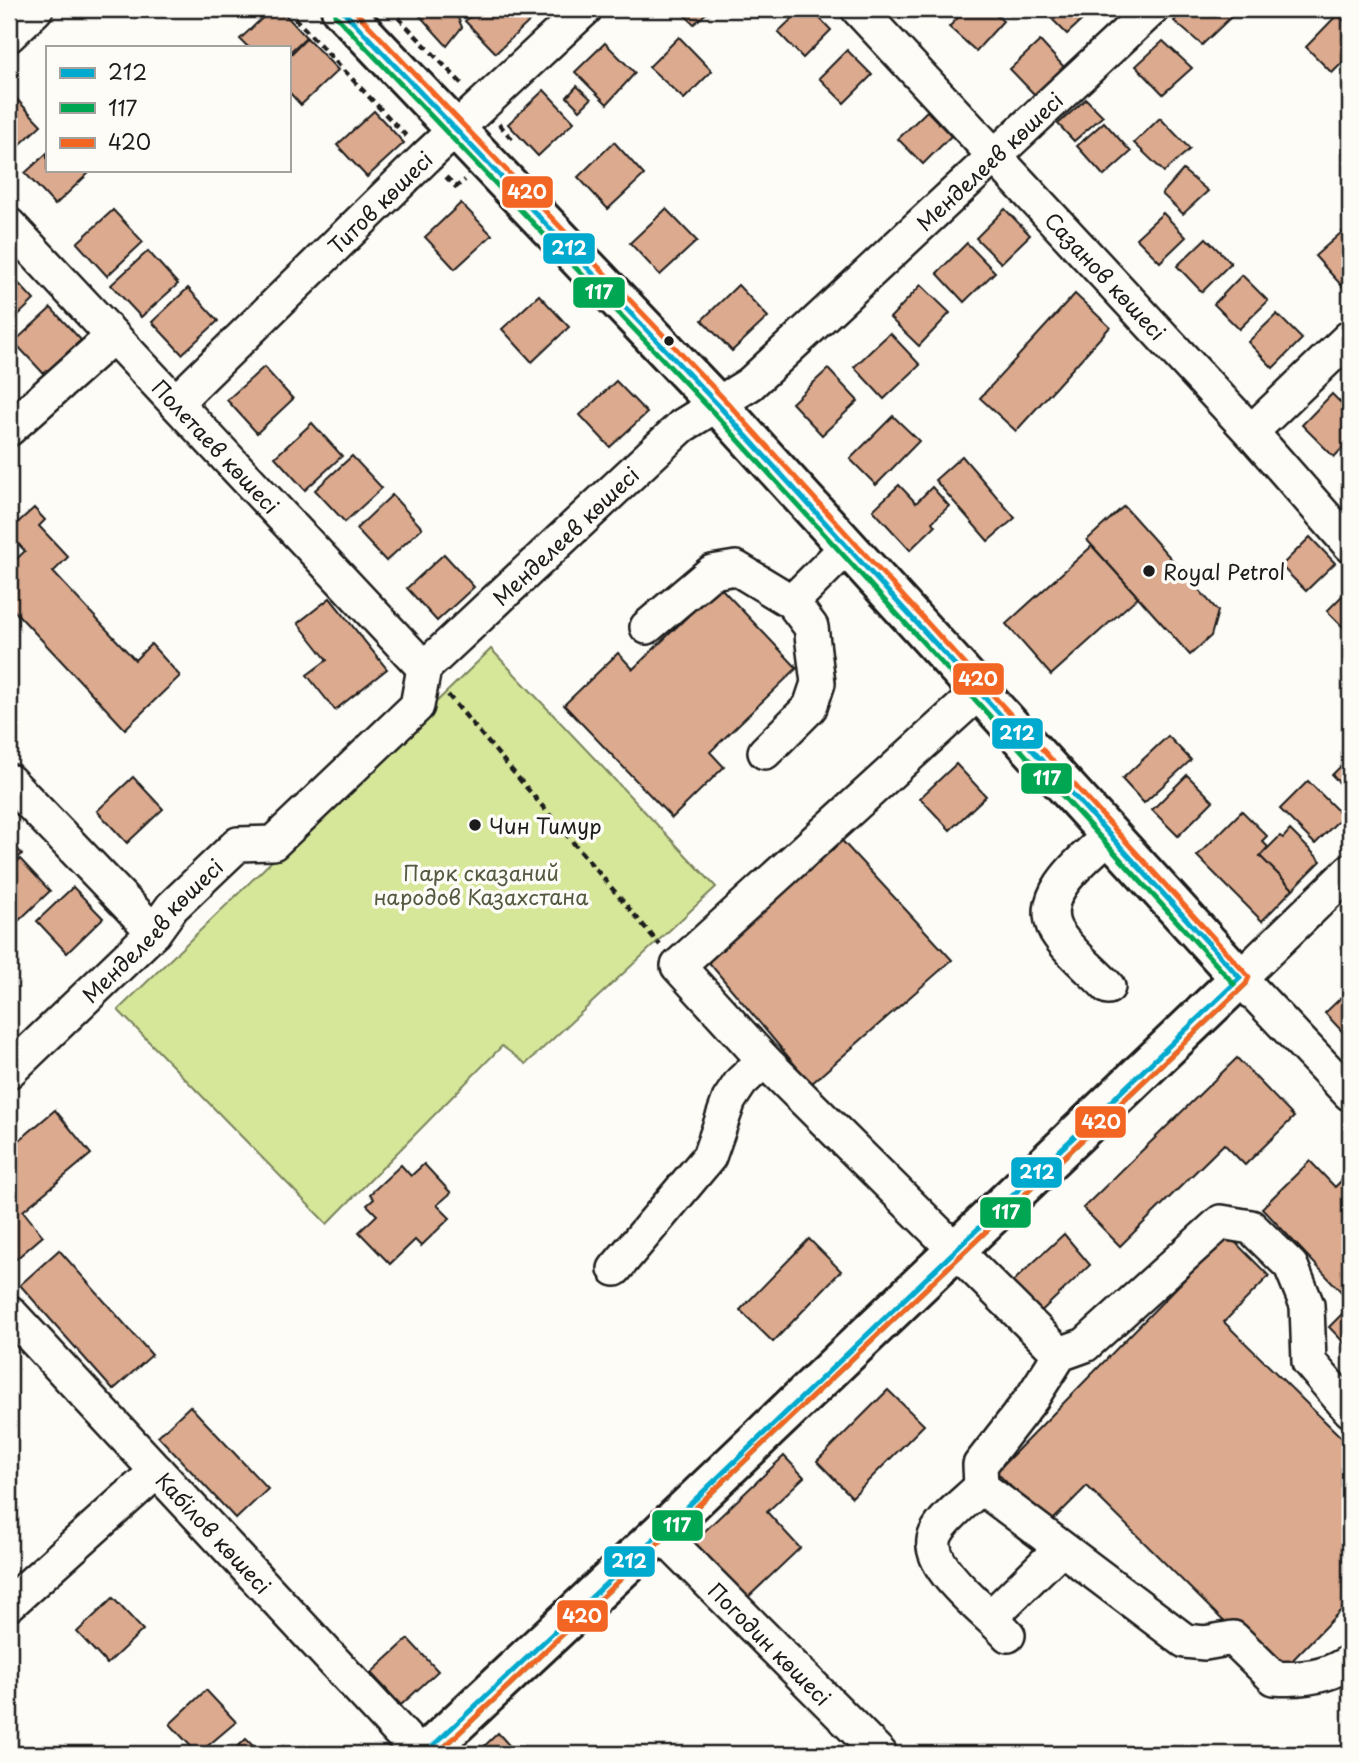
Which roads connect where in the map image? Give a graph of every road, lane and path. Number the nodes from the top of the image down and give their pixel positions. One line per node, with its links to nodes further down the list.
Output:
1 (36, 9): 8 (street)
2 (286, 9): 12 (path)
3 (341, 9): 9 (main road)
4 (390, 9): 9 (path)
5 (585, 9): 9 (street, Титов көшесі)
6 (858, 9): 11 (street, Сазанов көшесі)
7 (1152, 9): 11 (street, Менделеев көшесі)
8 (9, 35)
9 (469, 117): 10 (path); 12 (street, Титов көшесі); 18 (main road)
10 (511, 138)
11 (994, 154): 18 (street, Менделеев көшесі); 20 (street, Сазанов көшесі)
12 (426, 158): 13 (path); 17 (street, Титов көшесі)
13 (456, 187)
14 (9, 225): 15 (street, Полетаев көшесі)
15 (112, 337): 17 (street, Полетаев көшесі); 19 (street)
16 (1350, 337): 20 (street)
17 (177, 401): 25 (street, Полетаев көшесі)
18 (719, 405): 22 (main road); 25 (street, Менделеев көшесі)
19 (9, 429)
20 (1251, 432): 21 (street, Сазанов көшесі)
21 (1350, 545)
22 (846, 548): 23 (street); 26 (main road)
23 (792, 602): 24 (street); 27 (street)
24 (647, 627)
25 (424, 668): 31 (street, Менделеев көшесі); 32 (path)
26 (979, 692): 29 (main road); 32 (street)
27 (765, 752)
28 (9, 781): 31 (street)
29 (1110, 835): 33 (main road); 34 (street)
30 (1350, 871): 33 (street)
31 (154, 932): 36 (street, Менделеев көшесі)
32 (678, 966): 35 (street)
33 (1240, 978): 37 (street); 38 (main road)
34 (1108, 987)
35 (764, 1060): 38 (street); 39 (street)
36 (9, 1070)
37 (1350, 1094)
38 (954, 1251): 41 (street); 45 (main road)
39 (615, 1269)
40 (9, 1312): 43 (street, Кабілов көшесі)
41 (1060, 1354): 42 (street); 44 (street)
42 (1350, 1410)
43 (157, 1471): 47 (street); 49 (street, Кабілов көшесі)
44 (981, 1487): 46 (street); 46 (street)
45 (660, 1534): 49 (main road); 50 (street, Погодин көшесі)
46 (1061, 1548): 48 (street)
47 (9, 1604)
48 (1350, 1661)
49 (422, 1754)
50 (880, 1754)

